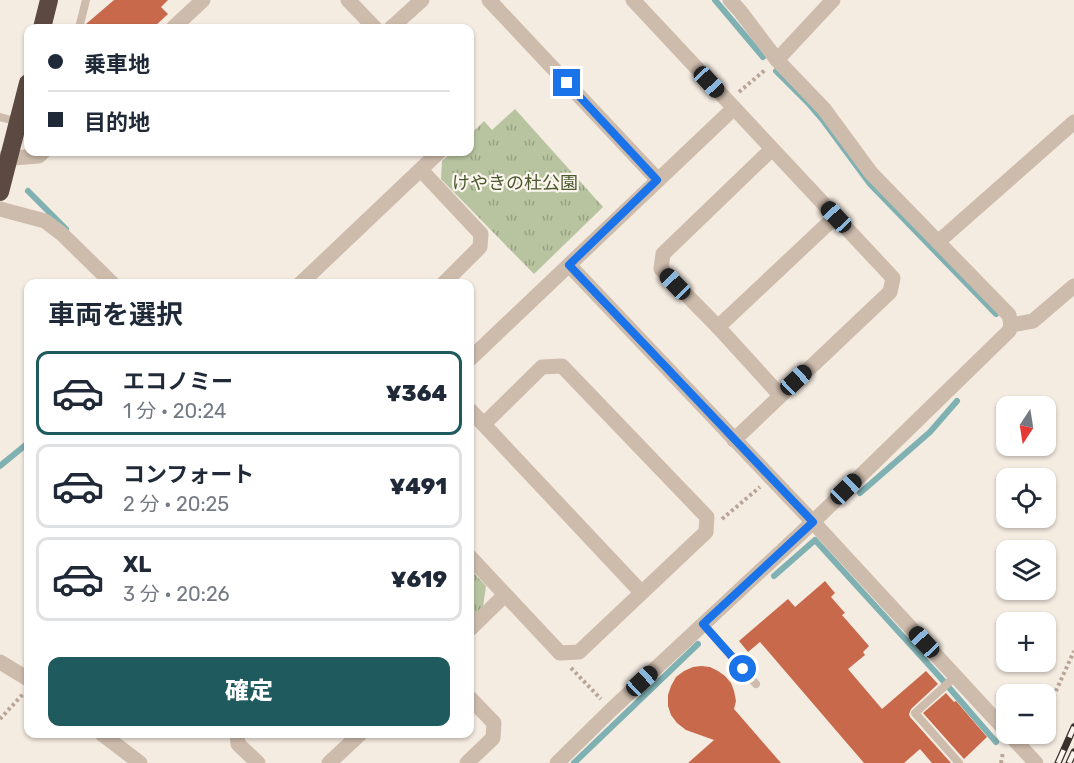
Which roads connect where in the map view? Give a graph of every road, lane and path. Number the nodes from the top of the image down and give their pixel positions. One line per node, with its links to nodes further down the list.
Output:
1 (49, 0): 10 (highway)
2 (86, 0): 11 (lane)
3 (203, 0): 12 (street)
4 (348, 0): 13 (street)
5 (422, 0): 14 (street)
6 (489, 0): 26 (street)
7 (633, 0): 17 (street)
8 (730, 0): 15 (street)
9 (833, 0): 15 (street)
10 (43, 24)
11 (80, 24)
12 (177, 24)
13 (371, 24)
14 (396, 24)
15 (777, 60): 17 (path); 30 (street)
16 (24, 100): 19 (highway)
17 (735, 102): 21 (street); 26 (street)
18 (0, 117): 19 (lane)
19 (19, 122): 24 (highway)
20 (1074, 122): 30 (street)
21 (772, 149): 29 (street); 37 (street)
22 (39, 156): 24 (street)
23 (435, 156): 25 (street)
24 (5, 158): 27 (highway)
25 (421, 170): 33 (street); 34 (street)
26 (657, 180): 31 (street)
27 (0, 192)
28 (0, 209): 32 (street)
29 (836, 217): 37 (street); 39 (street)
30 (938, 242): 36 (street)
31 (569, 265): 38 (street); 42 (street)
32 (108, 279)
33 (305, 279)
34 (448, 279)
35 (1074, 286): 36 (street)
36 (1011, 325): 44 (street)
37 (718, 327): 39 (street)
38 (474, 354)
39 (780, 395): 42 (street)
40 (474, 414): 41 (street)
41 (484, 424): 45 (street); 47 (street)
42 (734, 440): 44 (street)
43 (761, 486): 45 (path)
44 (813, 522): 49 (street); 54 (street)
45 (706, 532): 47 (street)
46 (474, 561): 48 (street)
47 (641, 592): 52 (street)
48 (505, 595): 50 (street); 52 (street)
49 (703, 624): 56 (lane); 60 (street)
50 (474, 625)
51 (1074, 651): 58 (path)
52 (560, 653): 60 (path)
53 (0, 662): 55 (street)
54 (953, 679): 62 (street); 72 (lane)
55 (24, 682)
56 (756, 684)
57 (24, 690): 61 (path)
58 (1056, 691)
59 (474, 702): 70 (street)
60 (611, 710): 71 (street)
61 (0, 719)
62 (996, 720)
63 (107, 738): 67 (street)
64 (237, 738): 68 (street)
65 (356, 738): 69 (street)
66 (1019, 744): 73 (street)
67 (140, 763)
68 (258, 763)
69 (329, 763)
70 (467, 763)
71 (556, 763)
72 (958, 763)
73 (1036, 763)

